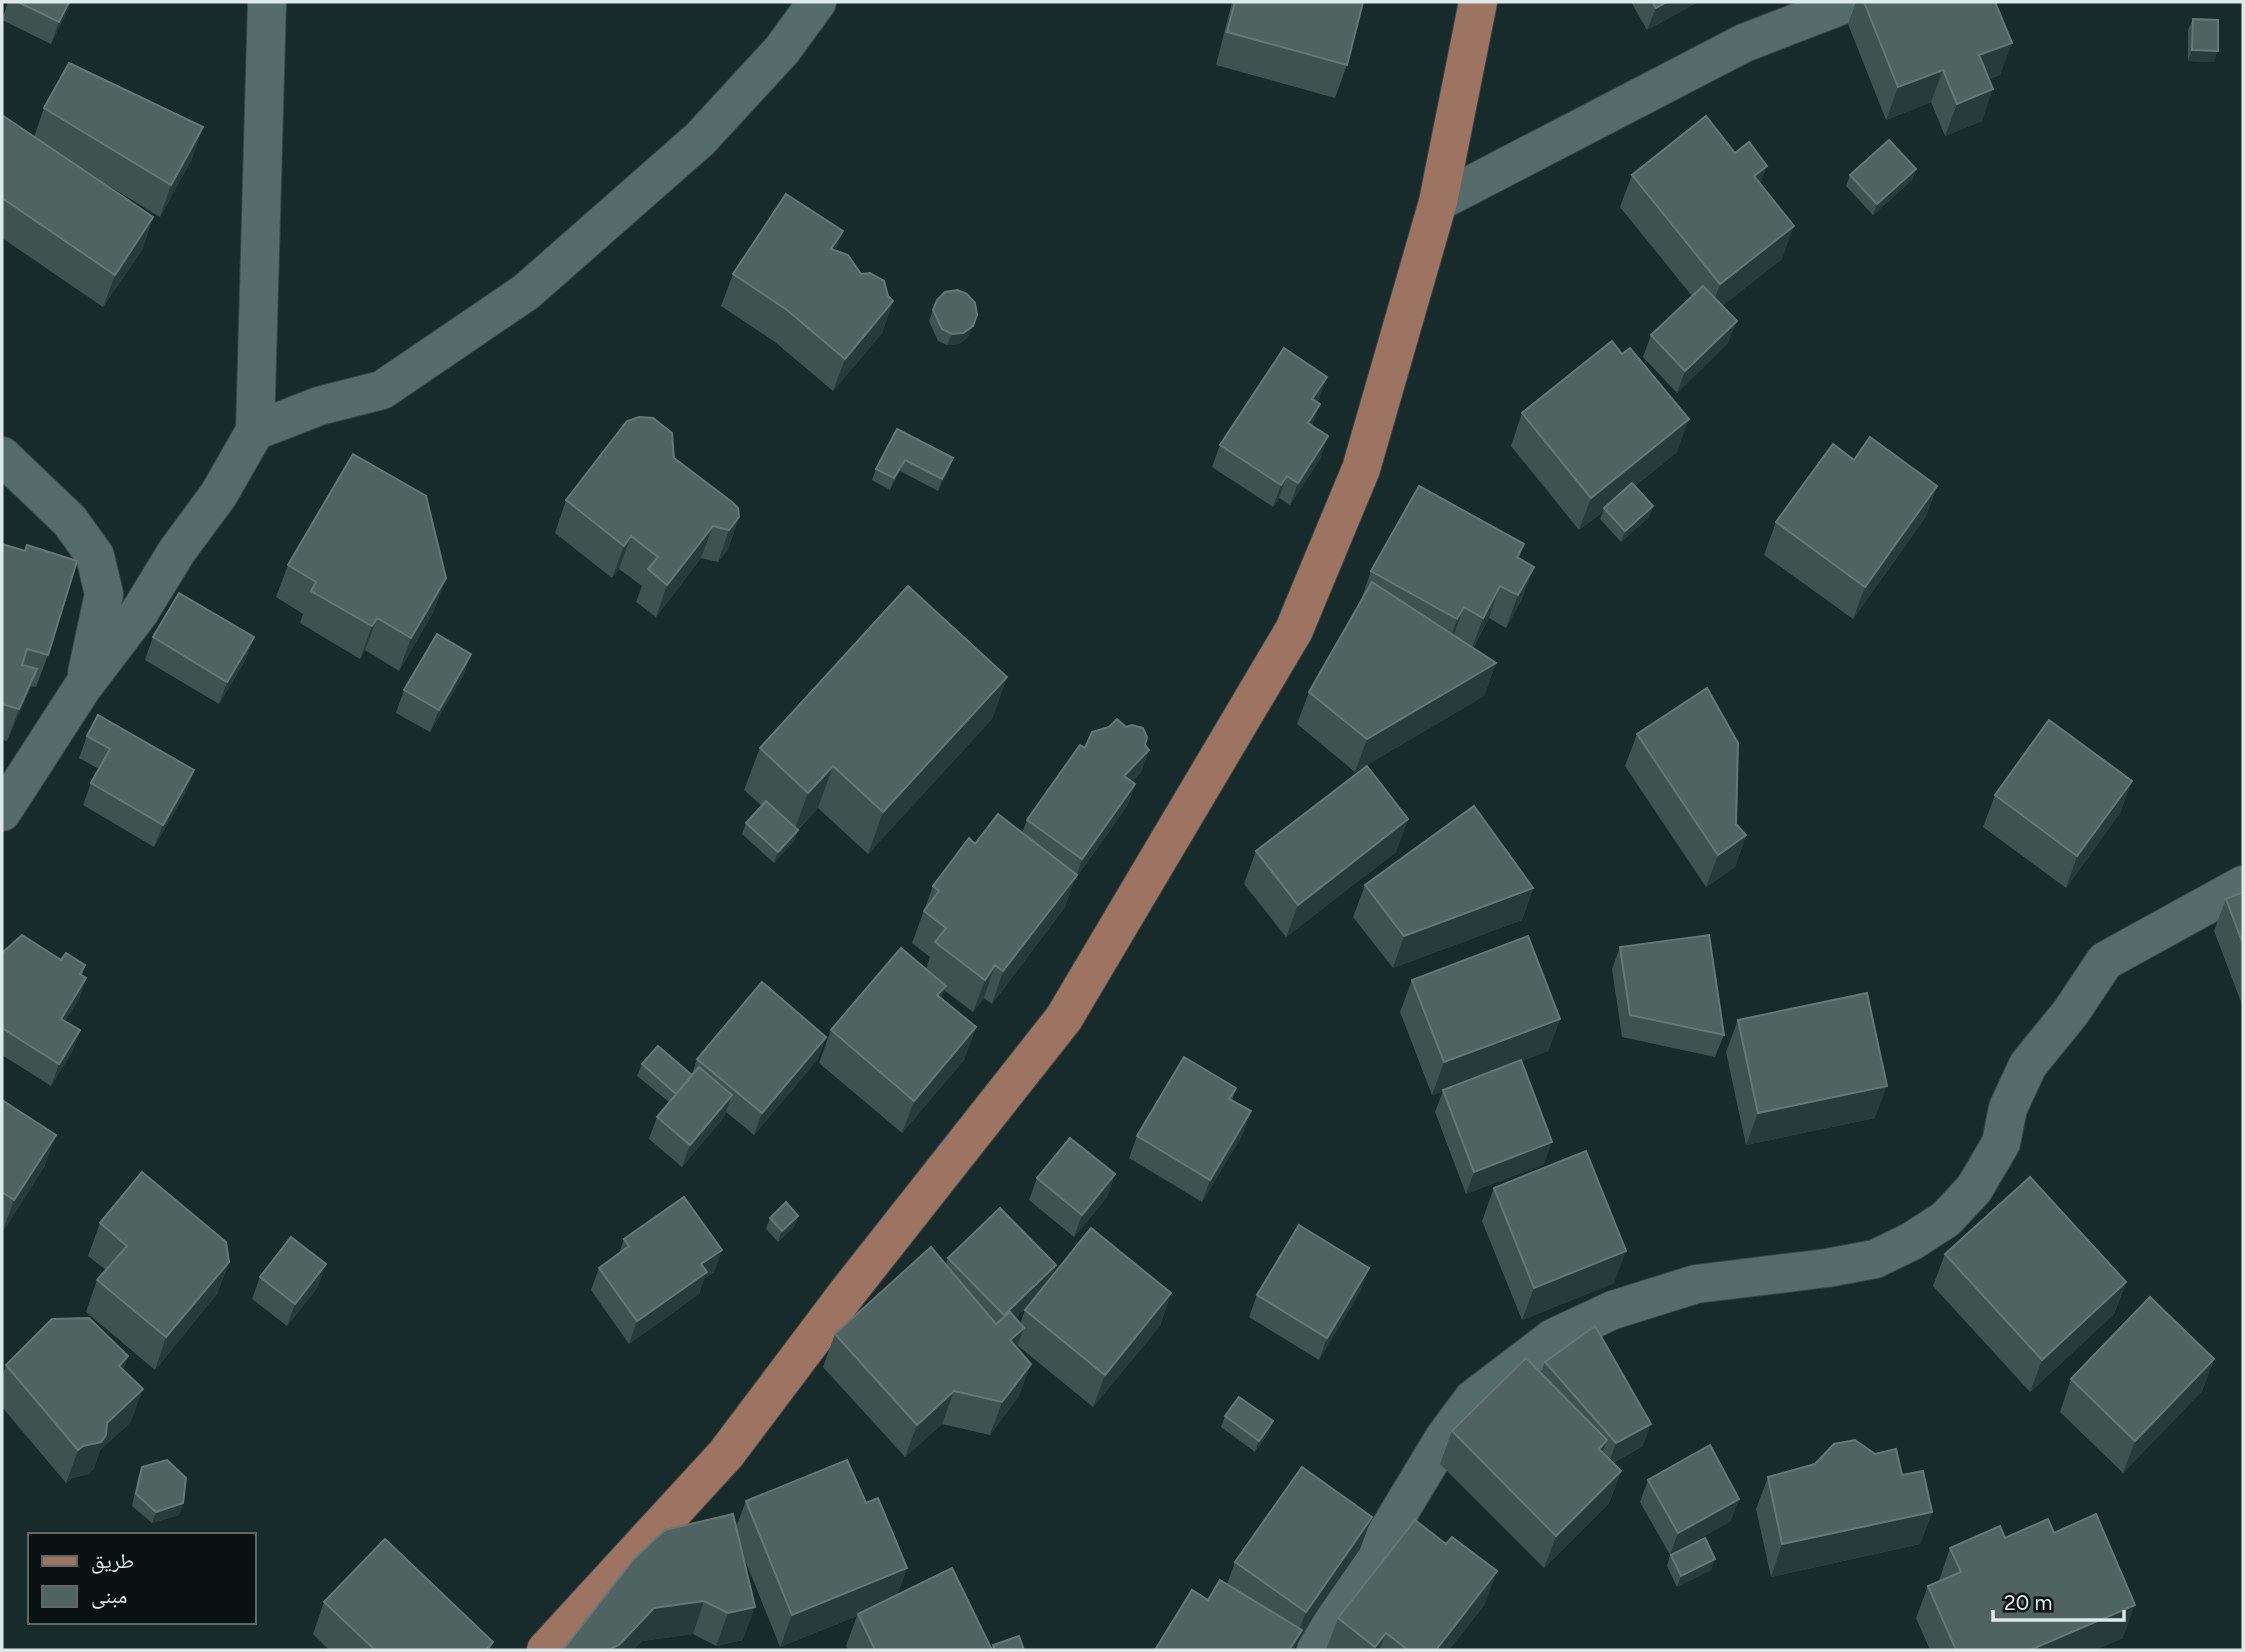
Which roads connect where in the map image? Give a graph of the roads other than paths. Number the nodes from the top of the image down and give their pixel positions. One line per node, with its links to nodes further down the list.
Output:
1 (267, 2): 6 (street)
2 (817, 2): 6 (street)
3 (1478, 2): 5 (main road)
4 (1850, 2): 5 (street)
5 (1438, 202): 11 (main road)
6 (255, 430): 8 (street)
7 (2, 456): 8 (street)
8 (82, 688): 9 (street)
9 (2, 812)
10 (2243, 885): 12 (street)
11 (546, 1650)
12 (1316, 1650)

